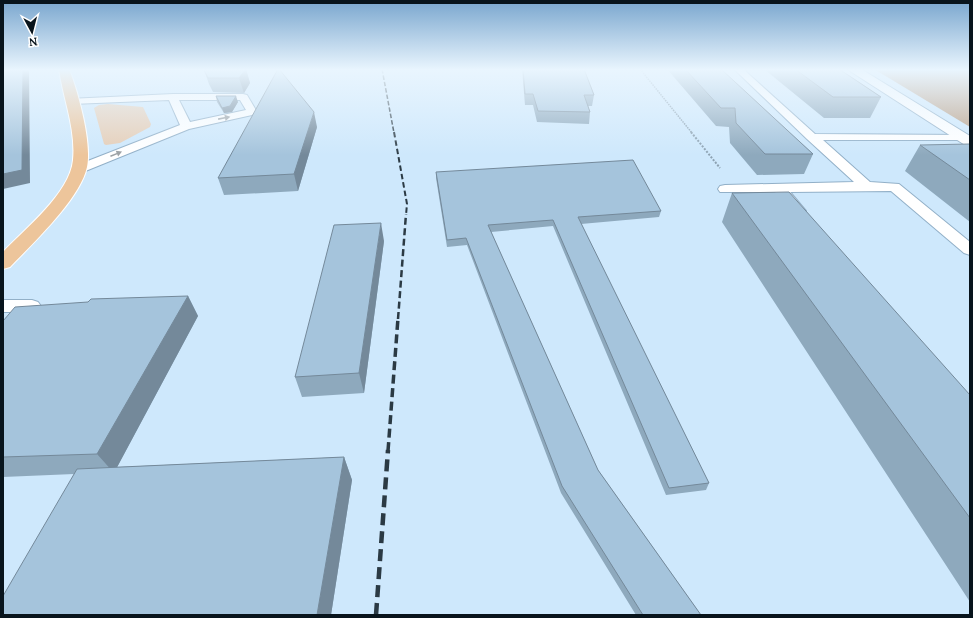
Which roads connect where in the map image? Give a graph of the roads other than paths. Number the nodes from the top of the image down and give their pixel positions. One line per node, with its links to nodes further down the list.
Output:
1 (71, 98): 5 (main road)
2 (173, 98): 5 (lane); 6 (lane); 6 (lane, one-way to 2)
3 (769, 98): 7 (lane)
4 (899, 98): 8 (street)
5 (72, 101): 9 (main road)
6 (186, 126): 9 (lane, one-way to 6)
7 (811, 137): 8 (lane); 10 (lane)
8 (966, 140)
9 (79, 169): 15 (main road)
10 (866, 186): 11 (lane); 14 (lane)
11 (779, 188): 12 (lane); 13 (lane)
12 (730, 189)
13 (810, 223)
14 (970, 250)
15 (3, 263)
16 (3, 306): 17 (lane)
17 (3, 343)

